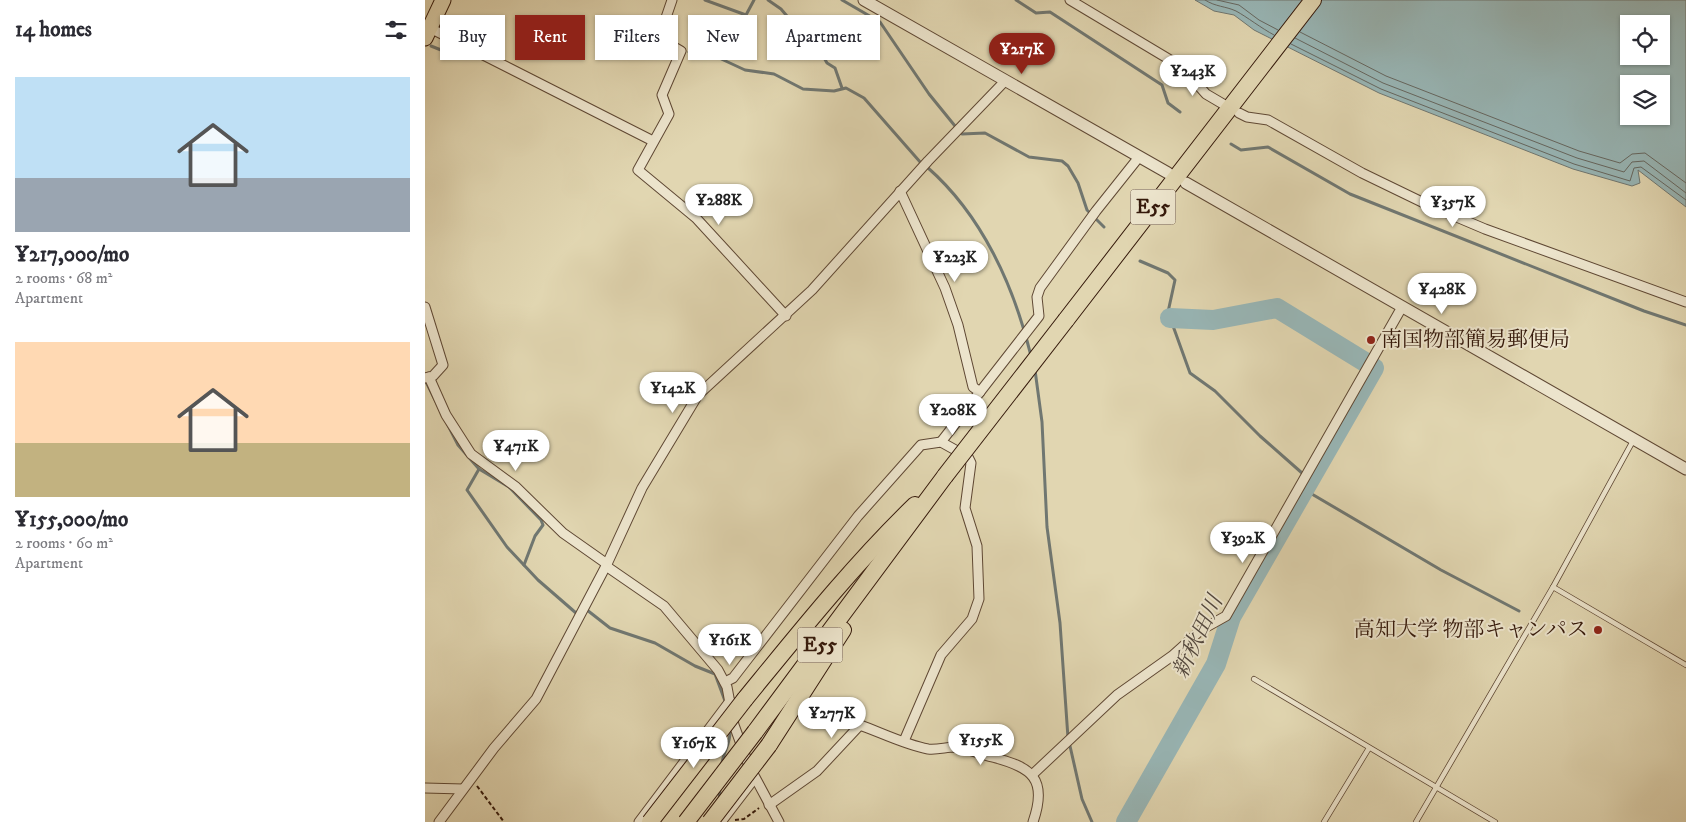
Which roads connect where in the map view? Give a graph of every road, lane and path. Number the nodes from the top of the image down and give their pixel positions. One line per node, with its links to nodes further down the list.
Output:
1 (443, 0): 6 (highway)
2 (672, 0): 10 (street)
3 (864, 0): 7 (street)
4 (1070, 0): 8 (street)
5 (1313, 0): 24 (highway, E55, bridge)
6 (428, 33): 10 (street)
7 (1005, 80): 11 (street); 14 (street)
8 (1223, 104)
9 (1239, 113): 15 (street)
10 (653, 141): 18 (street)
11 (1139, 157): 12 (street); 20 (street)
12 (1168, 173)
13 (1186, 183): 17 (street)
14 (900, 191): 18 (street); 20 (street)
15 (1686, 302)
16 (425, 307): 19 (street)
17 (1402, 307): 21 (street); 34 (street)
18 (787, 316): 26 (street)
19 (427, 378): 26 (street)
20 (979, 392): 22 (street)
21 (1634, 439): 23 (street); 27 (lane)
22 (941, 442): 30 (street); 32 (street)
23 (1686, 469)
24 (945, 476): 25 (highway, E55); 31 (highway)
25 (886, 558): 45 (highway, E55, bridge); 46 (highway, bridge)
26 (606, 565): 30 (street); 35 (street)
27 (1553, 587): 28 (lane); 38 (lane)
28 (1686, 665)
29 (1254, 679): 33 (lane)
30 (725, 682): 31 (street)
31 (738, 700): 36 (street); 43 (street); 44 (highway, bridge)
32 (904, 741): 34 (street); 40 (street)
33 (1369, 748): 38 (lane); 49 (lane)
34 (1033, 775): 48 (street)
35 (472, 777): 39 (street); 42 (path)
36 (754, 779): 40 (street); 46 (street)
37 (425, 788): 39 (street)
38 (1436, 788): 50 (lane); 51 (lane)
39 (463, 789): 41 (street)
40 (768, 804): 46 (path); 47 (street)
41 (439, 822)
42 (504, 822)
43 (639, 822)
44 (650, 822)
45 (687, 822)
46 (718, 822)
47 (779, 822)
48 (1033, 822)
49 (1325, 822)
50 (1416, 822)
51 (1495, 822)

